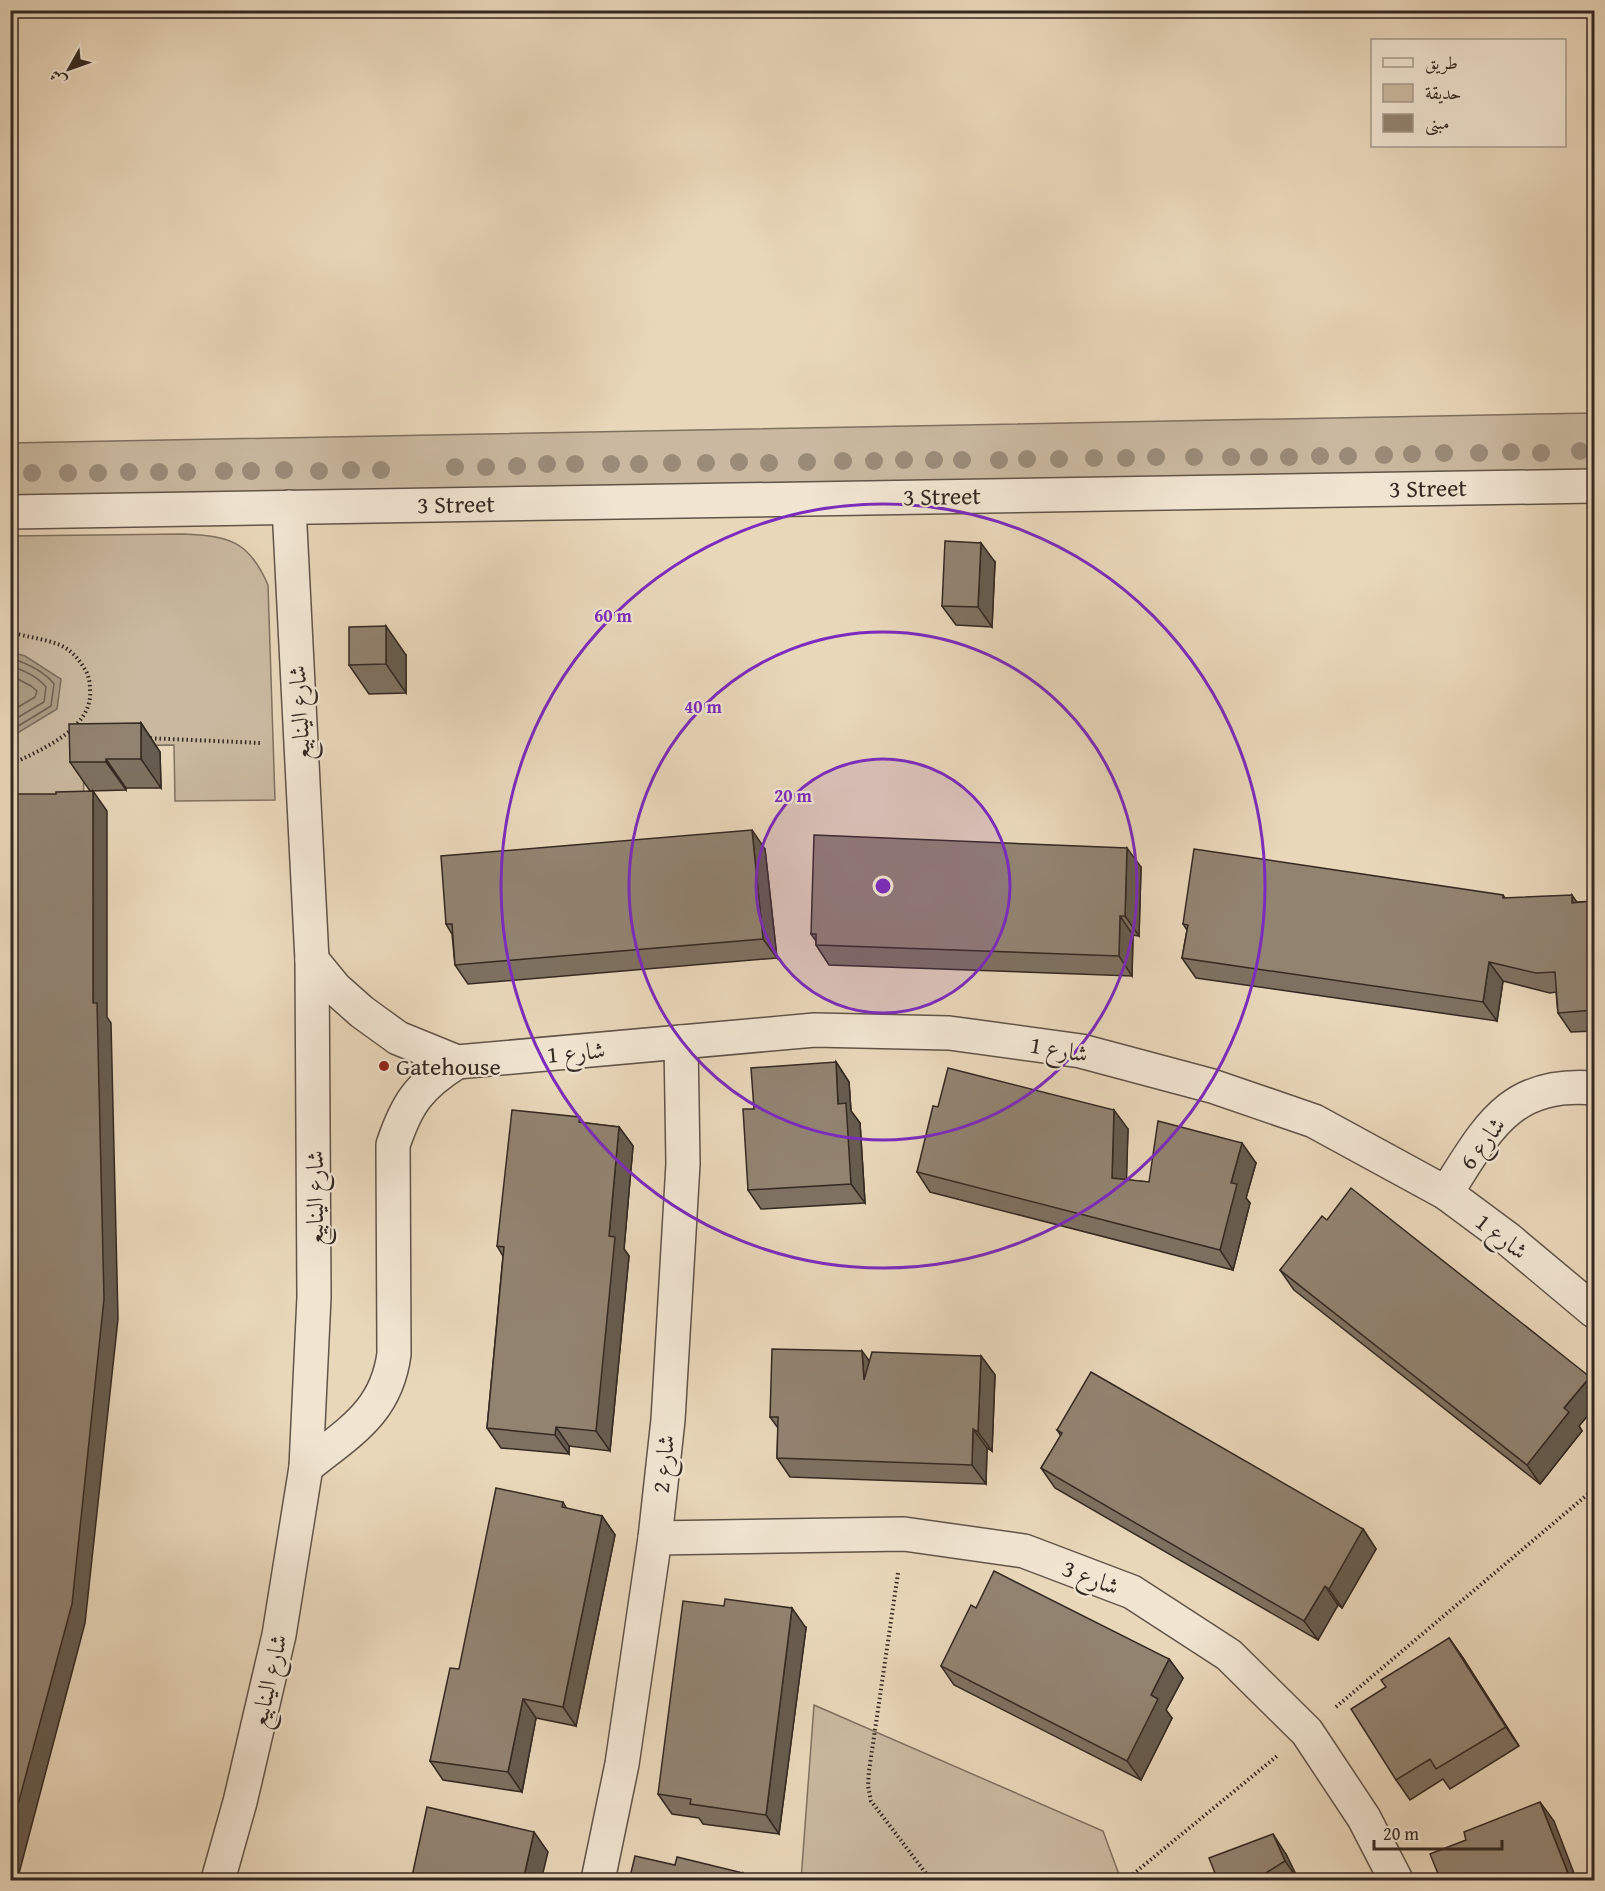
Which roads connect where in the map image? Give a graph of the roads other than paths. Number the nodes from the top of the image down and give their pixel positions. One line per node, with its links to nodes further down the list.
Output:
1 (1594, 486): 2 (street, 3 Street)
2 (289, 507): 3 (street, 3 Street); 4 (street, شارع الينابيع)
3 (10, 512)
4 (312, 960): 6 (street, شارع 1); 10 (street, شارع الينابيع)
5 (681, 1042): 6 (street, شارع 1); 8 (street, شارع 1); 11 (street, شارع 2)
6 (457, 1062): 10 (street, شارع 1)
7 (1594, 1088): 8 (street, شارع 6)
8 (1446, 1193): 9 (street, شارع 1)
9 (1594, 1311)
10 (306, 1467): 12 (street, شارع الينابيع)
11 (655, 1538): 13 (street, شارع 2); 14 (street, شارع 3)
12 (218, 1881)
13 (598, 1881)
14 (1396, 1881)

